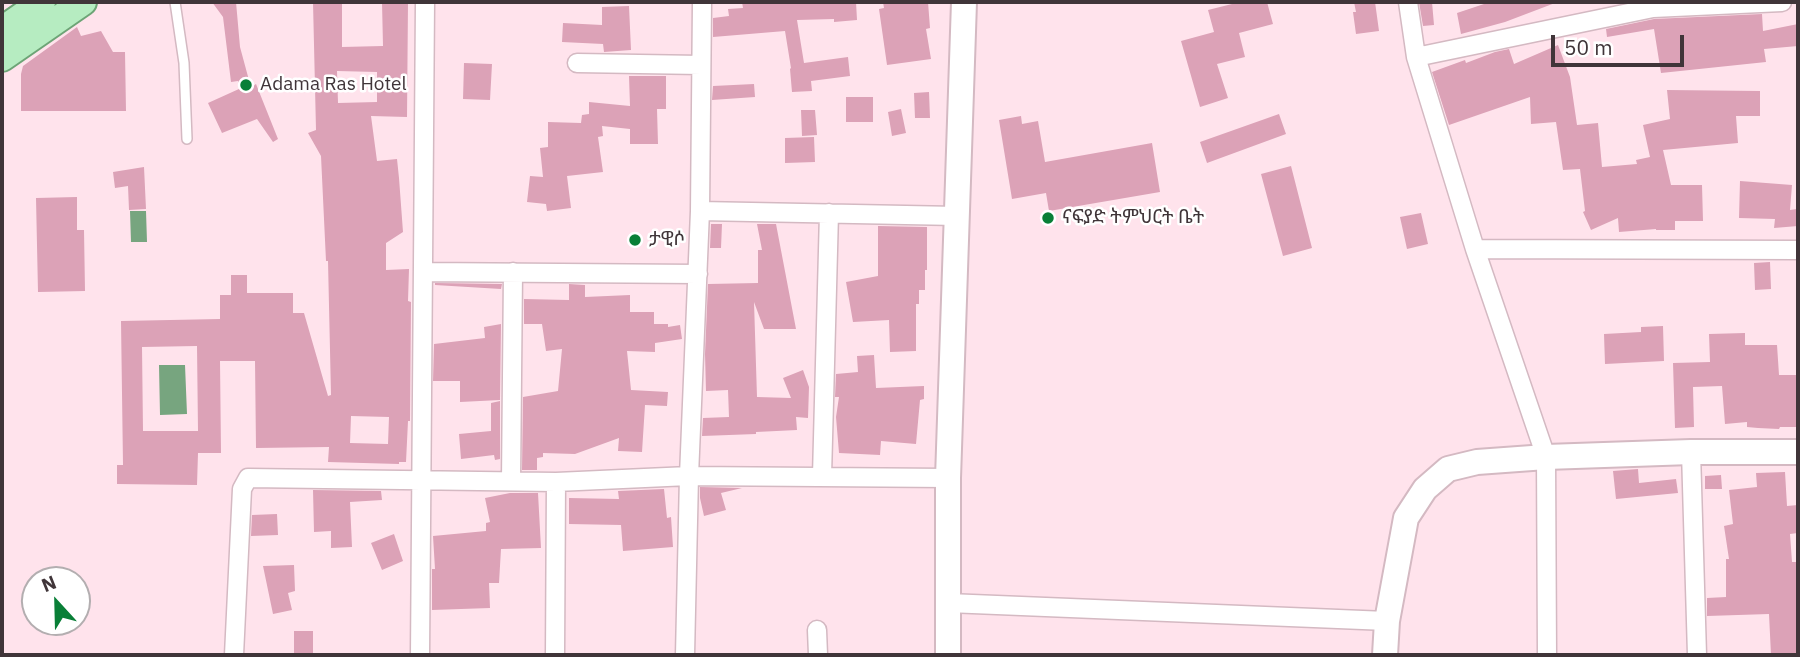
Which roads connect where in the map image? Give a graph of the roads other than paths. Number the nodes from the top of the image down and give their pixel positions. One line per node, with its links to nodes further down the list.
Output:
1 (43, 2): 9 (main road)
2 (83, 2): 11 (main road)
3 (175, 2): 14 (lane)
4 (425, 2): 20 (street)
5 (702, 2): 13 (street)
6 (964, 2): 17 (street)
7 (1408, 2): 10 (street)
8 (1782, 2): 10 (street)
9 (2, 30)
10 (1416, 57): 18 (street)
11 (2, 58)
12 (577, 63): 13 (street)
13 (701, 65): 15 (street)
14 (187, 139)
15 (699, 211): 16 (street); 22 (street)
16 (829, 213): 17 (street); 27 (street)
17 (957, 216): 28 (street)
18 (1475, 249): 19 (street); 25 (street)
19 (1798, 250)
20 (423, 272): 21 (street); 29 (street)
21 (513, 272): 22 (street); 30 (street)
22 (698, 274): 26 (street)
23 (1691, 452): 24 (street); 25 (street); 43 (street)
24 (1798, 452)
25 (1546, 457): 33 (street); 42 (street)
26 (689, 476): 27 (street); 31 (street); 38 (street)
27 (822, 477): 28 (street)
28 (948, 478): 32 (street)
29 (422, 481): 30 (street); 35 (street); 36 (street)
30 (511, 481): 31 (street)
31 (556, 482): 37 (street)
32 (948, 603): 33 (street); 40 (street)
33 (1387, 621): 41 (street)
34 (817, 630): 39 (street)
35 (234, 655)
36 (420, 655)
37 (555, 655)
38 (685, 655)
39 (818, 655)
40 (948, 655)
41 (1385, 655)
42 (1547, 655)
43 (1697, 655)

